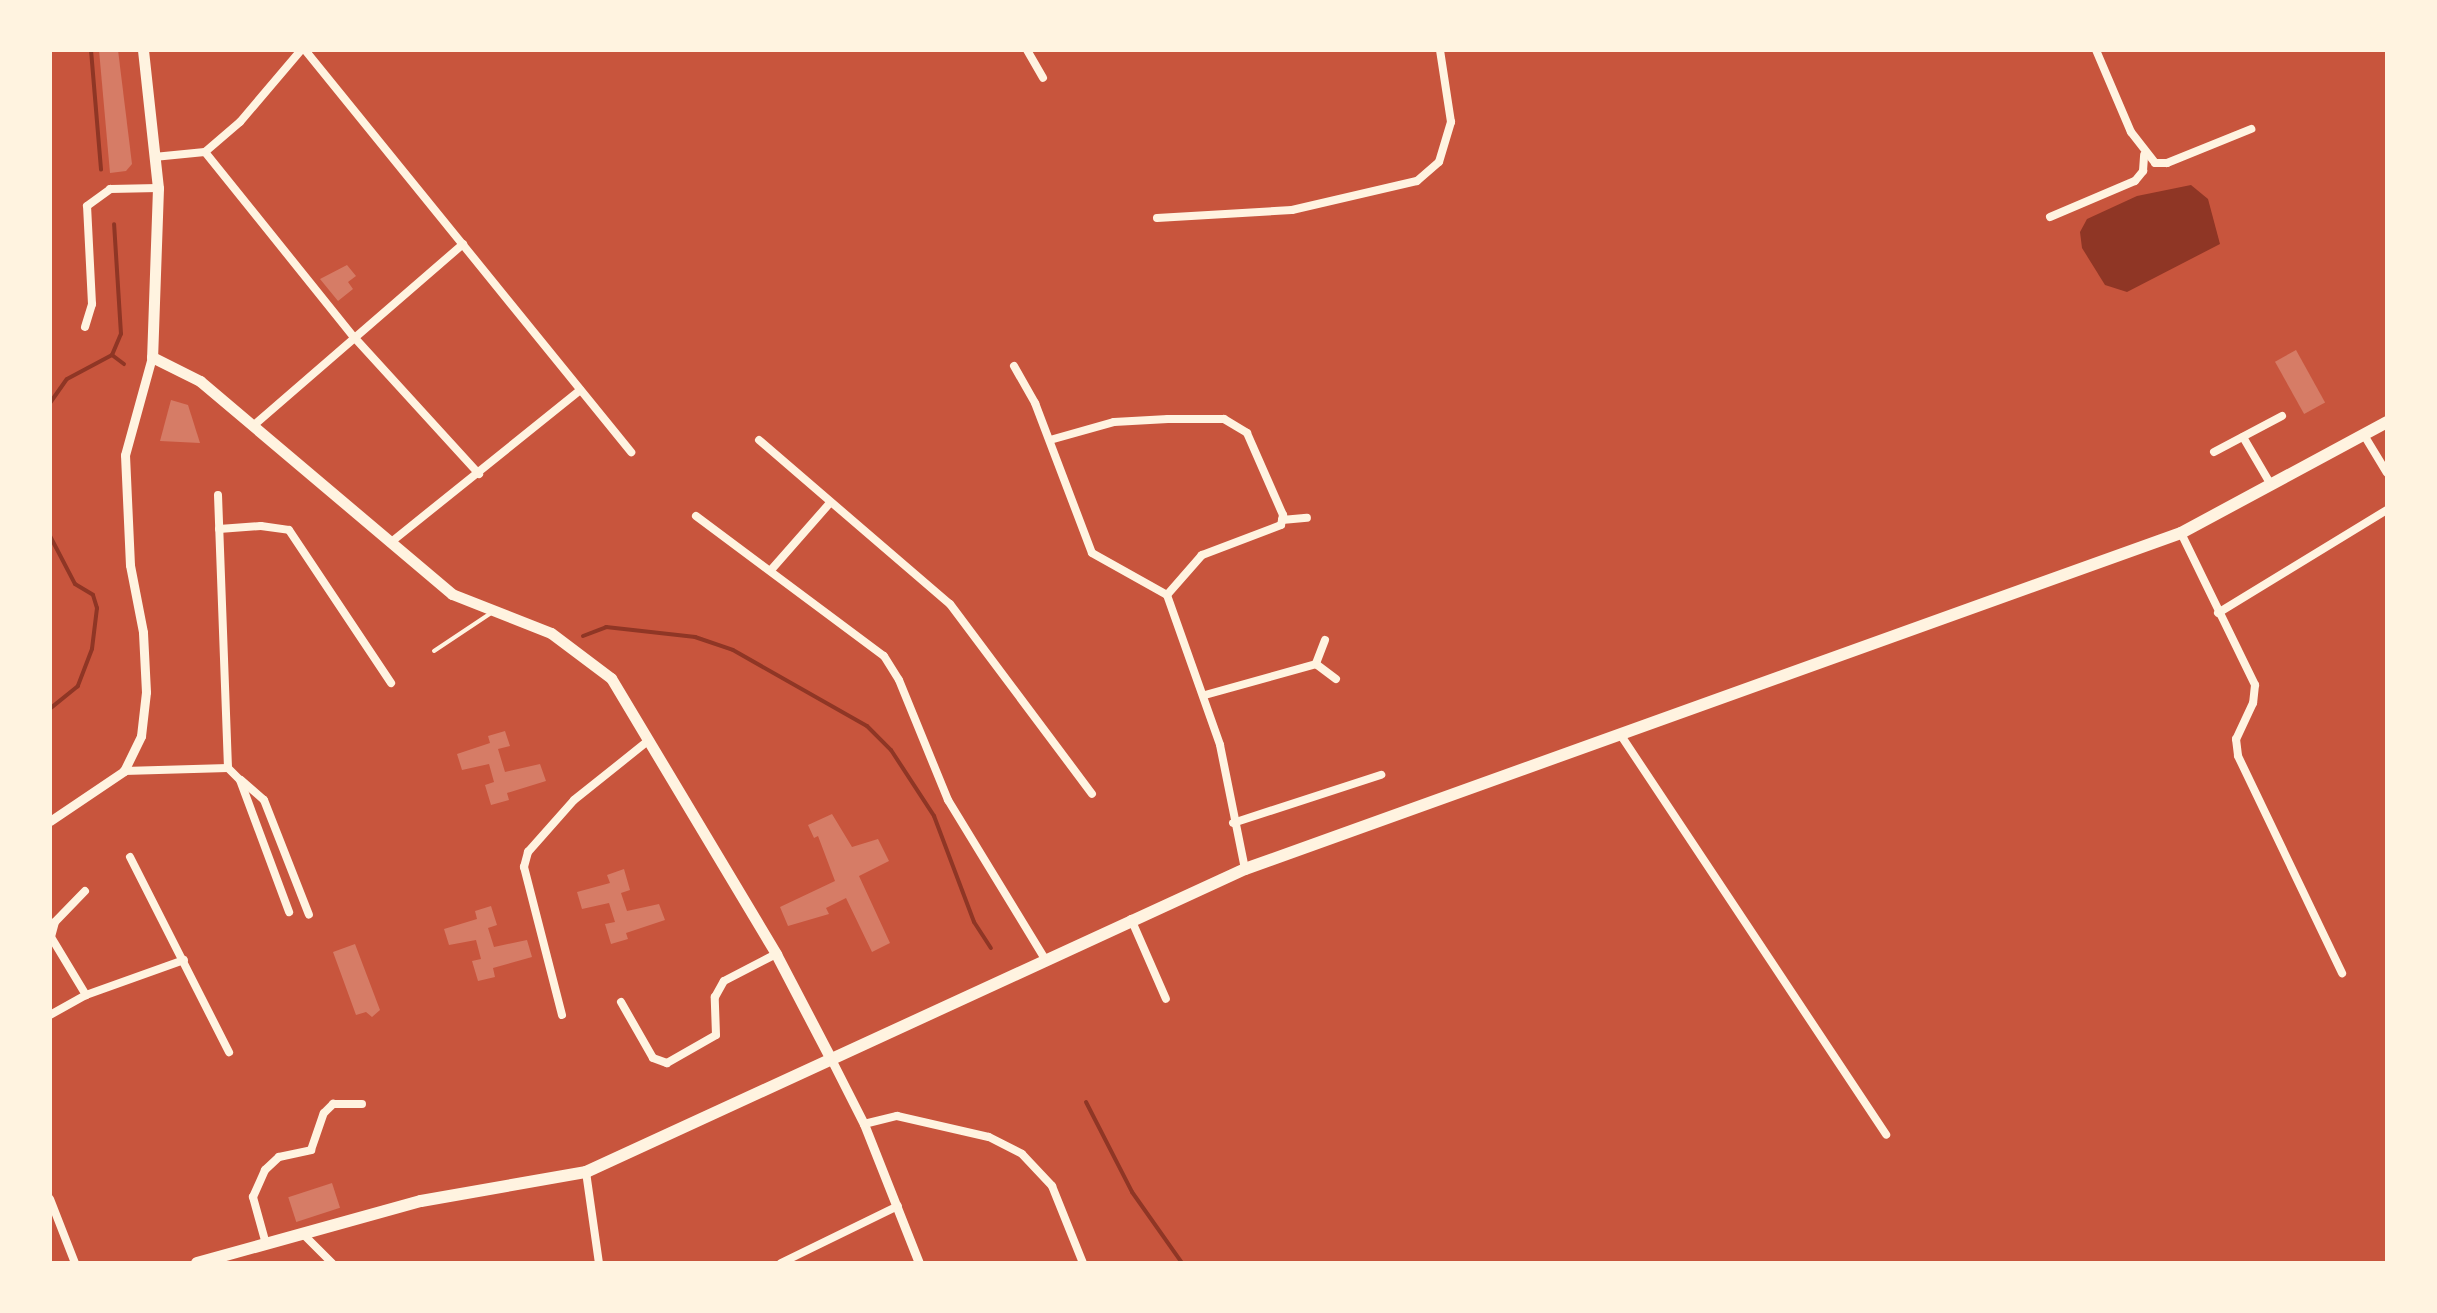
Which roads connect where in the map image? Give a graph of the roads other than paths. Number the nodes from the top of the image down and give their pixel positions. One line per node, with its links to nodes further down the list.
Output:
1 (143, 50): 10 (main road)
2 (303, 50): 8 (street); 14 (street)
3 (1027, 50): 6 (street)
4 (1440, 50): 13 (street)
5 (2096, 50): 9 (street)
6 (1043, 78)
7 (2251, 129): 9 (street)
8 (205, 152): 10 (street); 16 (street)
9 (2144, 155): 12 (street)
10 (154, 157): 11 (main road)
11 (158, 188): 15 (street); 17 (main road)
12 (2050, 217)
13 (1157, 218)
14 (463, 244): 16 (street); 19 (street)
15 (85, 327)
16 (353, 336): 22 (street); 30 (street)
17 (152, 357): 22 (main road); 54 (street)
18 (1014, 366): 26 (street)
19 (580, 390): 27 (street); 30 (street)
20 (2282, 416): 24 (street)
21 (2387, 422): 23 (main road)
22 (253, 426): 40 (main road)
23 (2364, 435): 29 (street); 31 (main road)
24 (2243, 437): 28 (street); 31 (street)
25 (759, 440): 33 (street)
26 (1050, 440): 37 (street); 42 (street)
27 (631, 452)
28 (2214, 452)
29 (2387, 473)
30 (479, 474): 40 (street)
31 (2271, 485): 39 (main road)
32 (218, 495): 38 (street)
33 (829, 504): 41 (street); 57 (street)
34 (2387, 510): 44 (street)
35 (696, 516): 41 (street)
36 (1307, 518): 37 (street)
37 (1282, 520): 42 (street)
38 (219, 529): 49 (street); 53 (street)
39 (2181, 533): 44 (street); 51 (main road)
40 (390, 543): 43 (main road)
41 (771, 570): 67 (street)
42 (1167, 595): 50 (street)
43 (491, 613): 46 (lane); 52 (main road)
44 (2218, 613): 69 (street)
45 (1325, 640): 47 (street)
46 (434, 651)
47 (1316, 664): 48 (street); 50 (street)
48 (1336, 679)
49 (391, 683)
50 (1205, 695): 59 (street)
51 (1620, 734): 61 (main road); 79 (street)
52 (648, 741): 66 (main road); 74 (street)
53 (228, 768): 54 (street); 56 (street)
54 (124, 771): 58 (street)
55 (1381, 775): 59 (street)
56 (240, 780): 63 (street); 64 (street)
57 (1092, 794)
58 (50, 821)
59 (1233, 823): 61 (street)
60 (130, 857): 68 (street)
61 (1245, 869): 65 (main road)
62 (85, 891): 70 (street)
63 (289, 912)
64 (309, 915)
65 (1131, 918): 67 (main road); 71 (street)
66 (776, 954): 72 (street); 76 (main road)
67 (1044, 957): 76 (main road)
68 (184, 960): 70 (street); 75 (street)
69 (2342, 973)
70 (86, 995): 73 (street)
71 (1166, 999)
72 (621, 1002)
73 (50, 1015)
74 (562, 1015)
75 (229, 1052)
76 (831, 1059): 78 (street); 80 (main road)
77 (362, 1104): 84 (street)
78 (864, 1124): 82 (street); 91 (street)
79 (1886, 1135)
80 (586, 1172): 83 (main road); 88 (street)
81 (50, 1199): 85 (street)
82 (898, 1206): 89 (street); 90 (street)
83 (304, 1235): 84 (main road); 87 (street)
84 (266, 1244): 86 (main road)
85 (75, 1263)
86 (197, 1263)
87 (332, 1263)
88 (599, 1263)
89 (781, 1263)
90 (919, 1263)
91 (1083, 1263)

